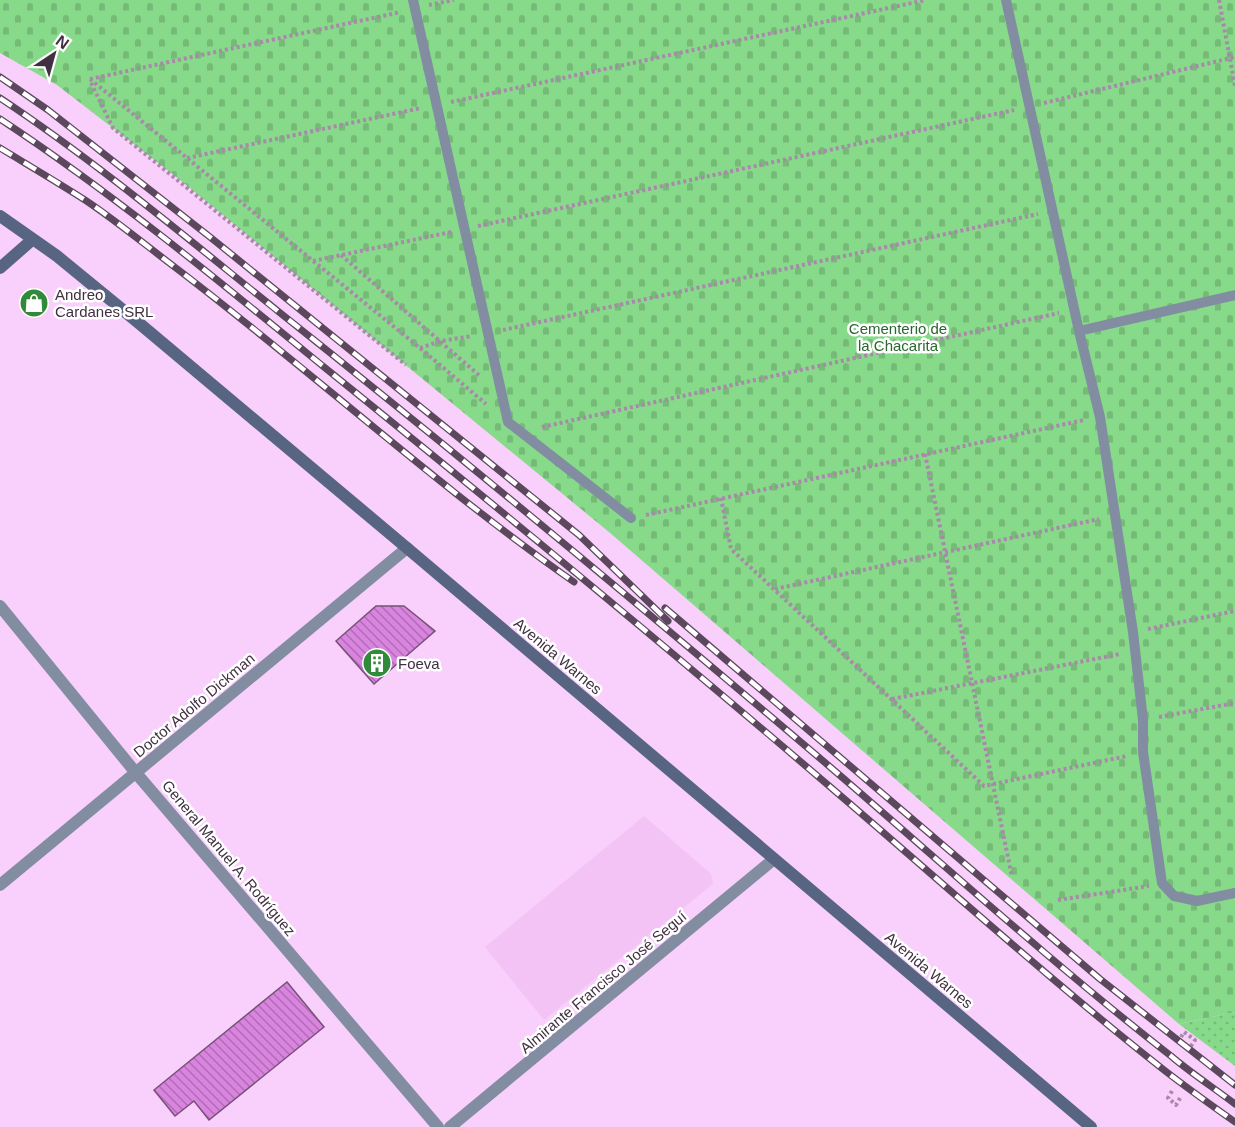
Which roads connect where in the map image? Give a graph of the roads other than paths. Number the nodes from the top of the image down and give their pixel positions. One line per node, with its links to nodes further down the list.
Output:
1 (1006, 0): 7 (lane)
2 (414, 4): 8 (lane)
3 (0, 216): 4 (main road, Avenida Warnes)
4 (33, 239): 5 (main road); 9 (main road, Avenida Warnes)
5 (0, 268)
6 (1235, 295): 7 (lane)
7 (1079, 331): 14 (lane)
8 (631, 518)
9 (407, 548): 11 (street, Doctor Adolfo Dickman); 12 (main road, Avenida Warnes)
10 (0, 606): 11 (street, General Manuel A. Rodríguez)
11 (136, 772): 13 (street, Doctor Adolfo Dickman); 15 (street, General Manuel A. Rodríguez)
12 (774, 859): 16 (street, Almirante Francisco José Seguí); 17 (main road, Avenida Warnes)
13 (0, 885)
14 (1235, 893)
15 (438, 1127)
16 (450, 1127)
17 (1091, 1127)

